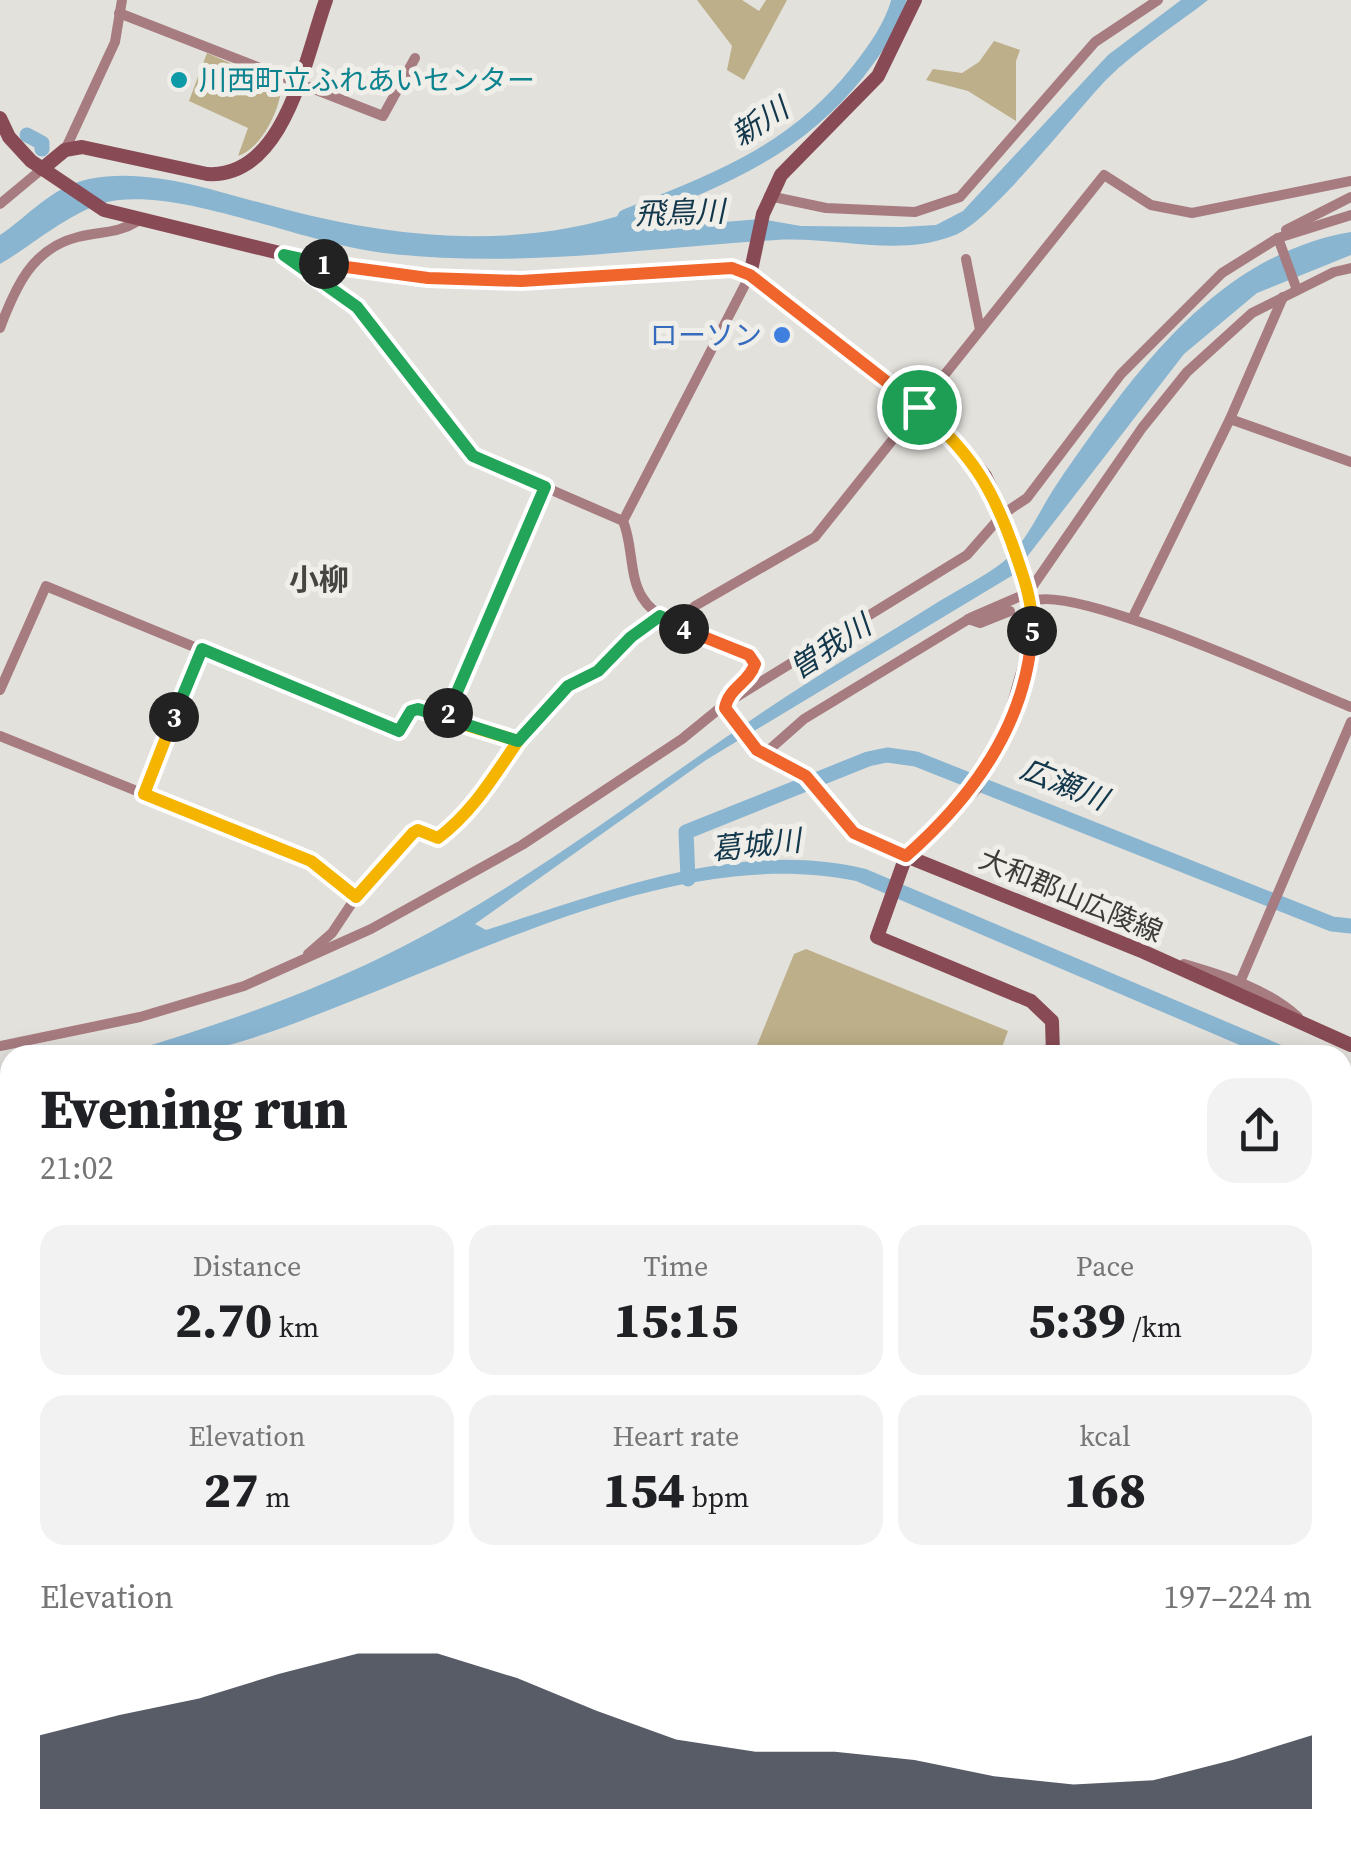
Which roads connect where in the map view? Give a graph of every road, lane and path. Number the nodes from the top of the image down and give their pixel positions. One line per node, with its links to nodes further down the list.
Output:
1 (122, 0): 5 (street)
2 (326, 0): 7 (main road)
3 (914, 0): 12 (main road)
4 (1158, 0): 12 (street)
5 (120, 13): 7 (street); 9 (street)
6 (414, 58): 7 (street)
7 (296, 82): 9 (main road)
8 (0, 118): 10 (main road)
9 (65, 150): 10 (main road)
10 (42, 169): 14 (street); 16 (main road)
11 (1351, 181): 27 (street)
12 (769, 196): 22 (main road)
13 (1351, 198): 17 (street)
14 (0, 204)
15 (1351, 216): 17 (street)
16 (132, 219): 18 (main road); 26 (street)
17 (1279, 242): 24 (street); 32 (street)
18 (284, 255): 20 (main road); 23 (street)
19 (966, 259): 27 (street)
20 (334, 266): 22 (main road); 23 (street)
21 (1351, 268): 24 (street)
22 (750, 275): 28 (main road); 33 (street)
23 (328, 282): 31 (street)
24 (1296, 287): 25 (street)
25 (1284, 296): 29 (street); 34 (street)
26 (0, 328)
27 (980, 330): 28 (street)
28 (919, 407): 32 (main road); 39 (street)
29 (1230, 419): 30 (street); 37 (street)
30 (1351, 462)
31 (545, 487): 33 (street); 44 (street)
32 (1004, 519): 34 (main road); 42 (street)
33 (623, 521): 36 (street)
34 (1029, 594): 37 (street); 38 (street); 50 (main road)
35 (1010, 611): 38 (street)
36 (660, 616): 39 (street); 47 (street)
37 (1132, 619): 43 (street)
38 (968, 620): 48 (street)
39 (675, 625): 42 (street)
40 (202, 649): 41 (street); 44 (street); 49 (street)
41 (0, 690)
42 (725, 706): 48 (street); 53 (street)
43 (1351, 707)
44 (446, 719): 47 (street)
45 (1351, 722): 54 (street)
46 (0, 736): 49 (street)
47 (518, 741): 51 (street)
48 (757, 750): 50 (street)
49 (144, 794): 51 (street)
50 (905, 861): 52 (main road, 大和郡山広陵線); 57 (main road)
51 (356, 897): 53 (street)
52 (1144, 952): 54 (street); 55 (main road, 大和郡山広陵線)
53 (304, 959): 56 (street)
54 (1240, 982): 55 (street)
55 (1312, 1029): 58 (main road, 大和郡山広陵線)
56 (4, 1045)
57 (1053, 1045)
58 (1351, 1045)

